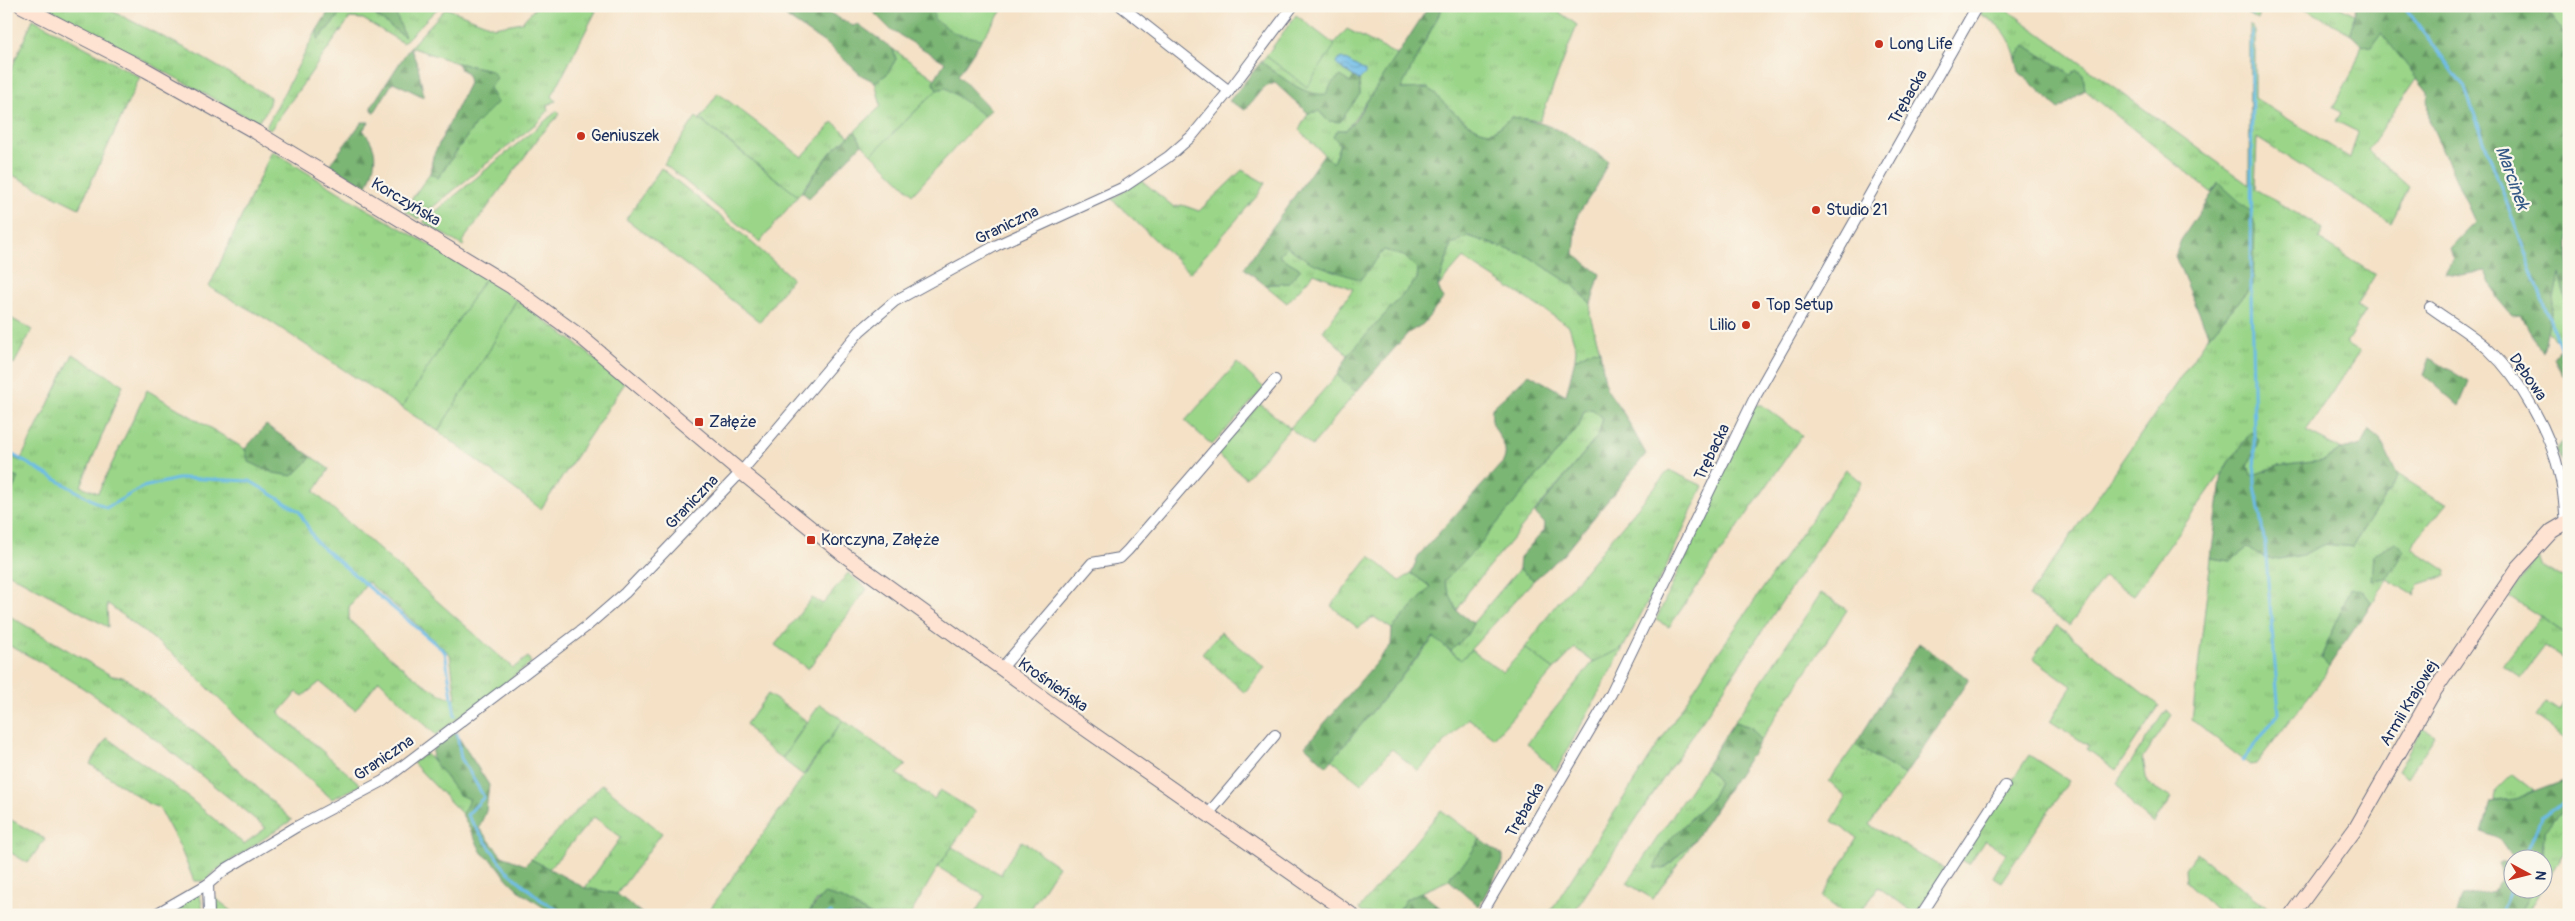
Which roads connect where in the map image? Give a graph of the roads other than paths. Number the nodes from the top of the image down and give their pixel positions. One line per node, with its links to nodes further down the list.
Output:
1 (22, 6): 8 (main road, Korczyńska)
2 (1121, 6): 5 (street)
3 (1292, 6): 5 (street, Graniczna)
4 (1977, 6): 18 (street, Trębacka)
5 (1229, 91): 8 (street, Graniczna)
6 (2430, 307): 9 (street, Dębowa)
7 (1276, 380): 10 (street)
8 (741, 472): 10 (main road, Krośnieńska); 14 (street, Graniczna)
9 (2567, 521): 20 (main road, Armii Krajowej)
10 (1001, 669): 13 (main road, Krośnieńska)
11 (1275, 736): 13 (street)
12 (2005, 786): 19 (street)
13 (1208, 814): 17 (main road, Krośnieńska)
14 (208, 884): 15 (street, Graniczna); 16 (street)
15 (154, 915)
16 (209, 915)
17 (1352, 915)
18 (1481, 915)
19 (1921, 915)
20 (2292, 915)

